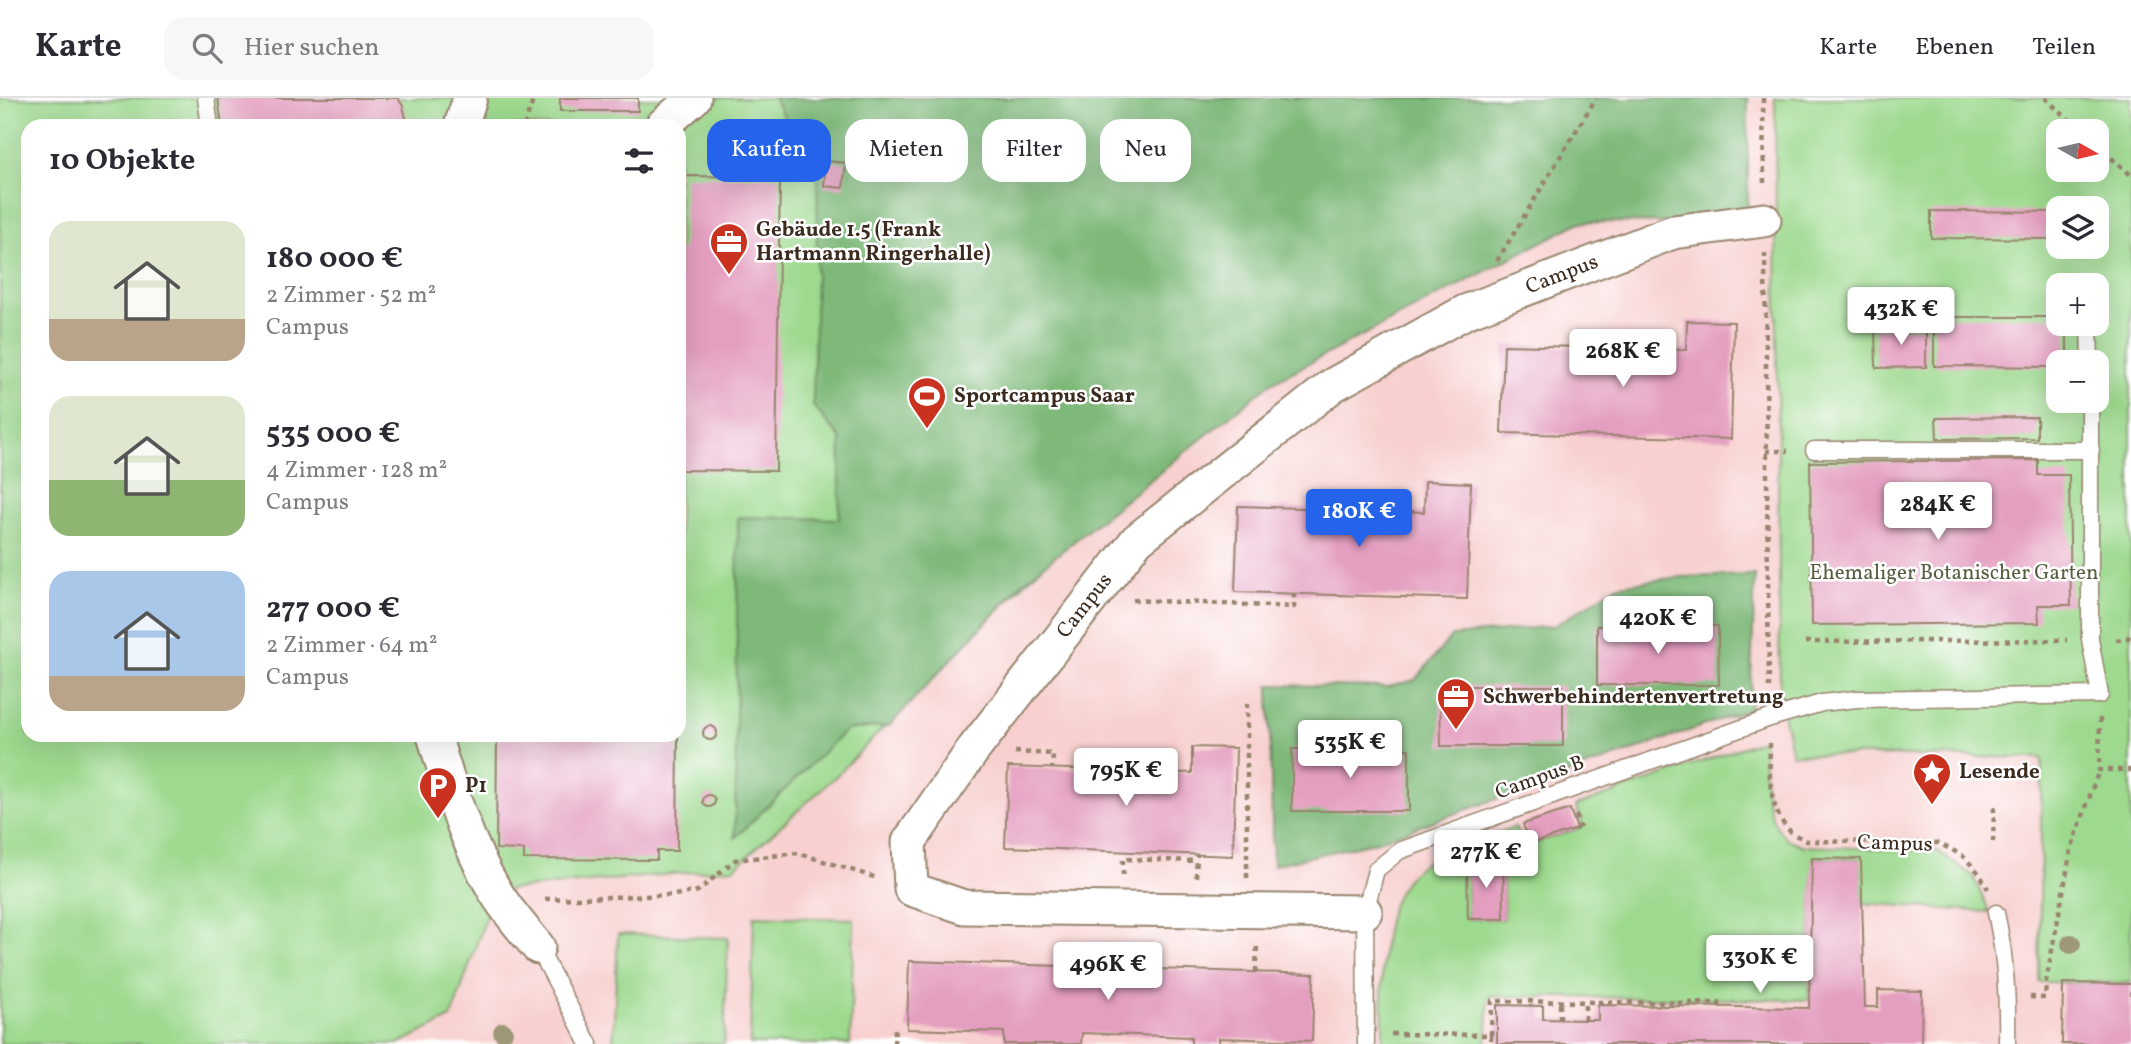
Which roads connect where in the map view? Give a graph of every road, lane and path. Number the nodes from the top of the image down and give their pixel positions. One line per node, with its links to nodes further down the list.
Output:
1 (206, 98): 8 (lane)
2 (470, 98): 9 (street)
3 (534, 98): 10 (path)
4 (694, 98): 11 (street)
5 (1595, 98): 16 (path)
6 (1763, 98): 15 (path)
7 (2045, 98): 12 (path)
8 (209, 119)
9 (463, 119)
10 (526, 119)
11 (670, 119)
12 (2068, 119)
13 (2109, 156): 14 (path)
14 (2131, 175)
15 (1765, 220): 21 (street, Campus); 24 (path)
16 (1494, 265)
17 (2090, 413): 19 (lane)
18 (1814, 450): 19 (lane)
19 (2091, 450): 22 (lane)
20 (1294, 594): 21 (path)
21 (1091, 598): 35 (street, Campus)
22 (2090, 639): 23 (path); 25 (lane)
23 (1805, 642)
24 (1769, 671)
25 (2100, 695): 29 (path); 38 (lane, Campus B)
26 (1247, 702): 34 (path)
27 (437, 742): 36 (street)
28 (1770, 754): 39 (path, Campus)
29 (2099, 770): 30 (path); 43 (path)
30 (2131, 770)
31 (1994, 807): 32 (path)
32 (1993, 842)
33 (1197, 854): 37 (path)
34 (1247, 855)
35 (911, 889): 36 (path); 37 (street)
36 (502, 901): 41 (street)
37 (1121, 909): 38 (street)
38 (1365, 912): 54 (lane, Campus B)
39 (1996, 913): 56 (lane)
40 (1257, 938): 42 (path)
41 (538, 947): 52 (lane)
42 (1256, 972)
43 (2046, 982)
44 (1560, 1001): 45 (path); 47 (path); 51 (path)
45 (1585, 1001): 46 (path); 48 (path)
46 (1719, 1007)
47 (1560, 1019)
48 (1585, 1020)
49 (895, 1029): 53 (path)
50 (1383, 1034): 51 (path)
51 (1491, 1035): 55 (path)
52 (589, 1044)
53 (894, 1044)
54 (1366, 1044)
55 (1491, 1044)
56 (2007, 1044)

